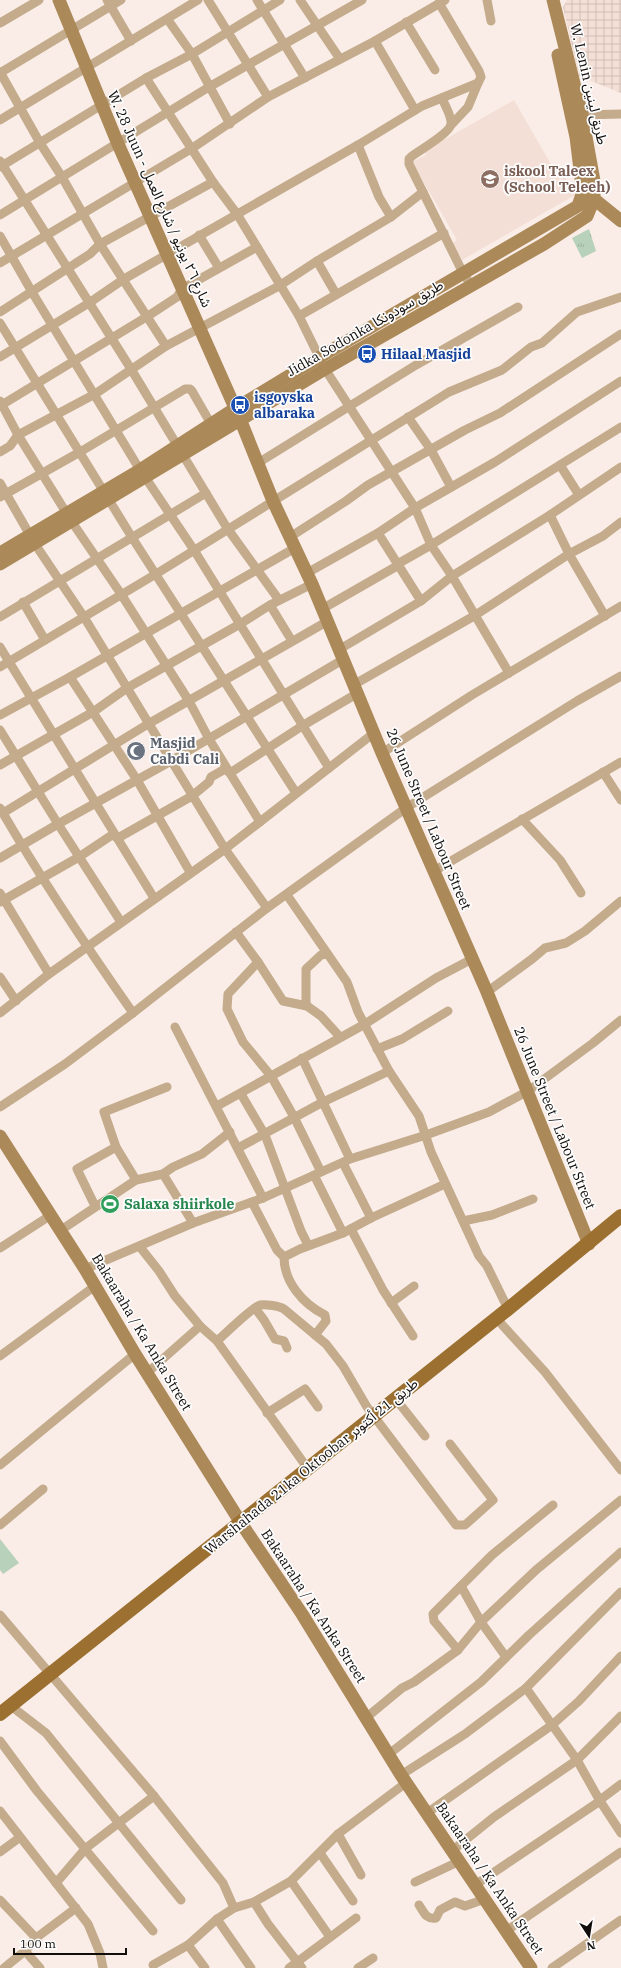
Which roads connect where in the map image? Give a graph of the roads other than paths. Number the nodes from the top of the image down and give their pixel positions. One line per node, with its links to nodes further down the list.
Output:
1 (39, 0): 19 (street)
2 (59, 0): 21 (street, W. 28 Juun - شارع ٢٦ يونيو / شارع العمل)
3 (121, 0): 14 (street)
4 (198, 0): 16 (street)
5 (208, 0): 22 (street)
6 (257, 0): 15 (street)
7 (280, 0): 15 (street)
8 (300, 0): 20 (street)
9 (362, 0): 20 (street)
10 (487, 0): 18 (street)
11 (543, 0): 47 (street, W. Lenin طريق لينين)
12 (552, 0): 43 (street, W. Lenin طريق لينين)
13 (442, 2): 17 (street); 34 (street)
14 (109, 3): 21 (street); 23 (street)
15 (263, 10): 22 (street); 25 (street)
16 (168, 20): 23 (street); 26 (street)
17 (406, 22): 24 (street); 30 (street)
18 (491, 22)
19 (0, 23)
20 (317, 24): 25 (street); 27 (street)
21 (70, 29): 29 (street, W. 28 Juun - شارع ٢٦ يونيو / شارع العمل); 31 (street)
22 (227, 31): 26 (street); 28 (street)
23 (131, 41): 29 (street)
24 (375, 42): 27 (street); 40 (street)
25 (284, 46): 28 (street); 33 (street)
26 (192, 54): 32 (street); 35 (street)
27 (340, 60): 33 (street)
28 (250, 64): 35 (street); 36 (street)
29 (85, 67): 38 (street, W. 28 Juun - شارع ٢٦ يونيو / شارع العمل); 39 (street)
30 (435, 70)
31 (0, 73): 39 (street)
32 (146, 78): 38 (street); 41 (street)
33 (305, 78): 36 (street)
34 (478, 83): 37 (street); 46 (street)
35 (209, 87): 41 (street); 45 (street)
36 (268, 97): 45 (street)
37 (442, 98): 40 (street); 46 (street)
38 (101, 106): 48 (street); 49 (street, W. 28 Juun - شارع ٢٦ يونيو / شارع العمل)
39 (20, 108): 44 (street); 48 (street)
40 (416, 110): 50 (street)
41 (168, 113): 49 (street); 51 (street)
42 (621, 114): 43 (street)
43 (582, 115): 47 (street, W. Lenin طريق لينين)
44 (0, 120)
45 (230, 124): 51 (street)
46 (451, 125): 56 (street)
47 (581, 136): 57 (street, W. Lenin طريق لينين)
48 (40, 144): 52 (street); 53 (street)
49 (118, 144): 53 (street); 54 (street, W. 28 Juun - شارع ٢٦ يونيو / شارع العمل)
50 (358, 145): 60 (street); 63 (street)
51 (192, 149): 54 (street); 55 (street)
52 (1, 164): 58 (street)
53 (62, 178): 58 (street); 59 (street)
54 (135, 182): 59 (street); 62 (street, W. 28 Juun - شارع ٢٦ يونيو / شارع العمل)
55 (213, 182): 60 (street); 62 (street)
56 (423, 192): 63 (street); 65 (street)
57 (588, 197): 64 (street); 77 (street, Jidka Sodonka طريق سودونكا); 79 (street, Jidka Sodonka طريق سودونكا)
58 (26, 201): 61 (street); 66 (street)
59 (83, 213): 66 (street); 69 (street)
60 (237, 214): 67 (street); 70 (street)
61 (0, 215)
62 (151, 216): 69 (street); 71 (street, W. 28 Juun - شارع ٢٦ يونيو / شارع العمل)
63 (391, 217): 73 (street)
64 (621, 221)
65 (444, 233): 77 (street); 83 (street)
66 (48, 235): 72 (street); 75 (street)
67 (199, 235): 71 (street); 76 (street)
68 (0, 236): 72 (street)
69 (100, 244): 75 (street); 78 (street)
70 (257, 247): 76 (street); 80 (street)
71 (168, 254): 78 (street); 81 (street, W. 28 Juun - شارع ٢٦ يونيو / شارع العمل)
72 (12, 256): 74 (street); 82 (street)
73 (317, 261): 80 (street); 83 (street)
74 (0, 263)
75 (68, 268): 82 (street); 85 (street)
76 (219, 268): 81 (street)
77 (463, 273): 79 (street); 99 (street, Jidka Sodonka طريق سودونكا)
78 (124, 278): 85 (street); 88 (street)
79 (471, 285): 99 (street, Jidka Sodonka طريق سودونكا)
80 (279, 286): 89 (street); 92 (street)
81 (182, 289): 88 (street); 92 (street, W. 28 Juun - شارع ٢٦ يونيو / شارع العمل)
82 (32, 292): 87 (street); 91 (street)
83 (336, 294): 89 (street)
84 (621, 298): 109 (street)
85 (89, 303): 91 (street); 94 (street)
86 (518, 308): 105 (street)
87 (0, 312)
88 (148, 316): 94 (street); 95 (street)
89 (298, 316): 99 (street)
90 (0, 323): 96 (street)
91 (52, 324): 96 (street); 98 (street)
92 (199, 328): 95 (street); 108 (street, W. 28 Juun - شارع ٢٦ يونيو / شارع العمل)
93 (621, 334): 116 (street)
94 (112, 338): 98 (street); 100 (street)
95 (166, 346): 100 (street)
96 (16, 347): 97 (street); 102 (street)
97 (0, 357)
98 (75, 361): 102 (street); 103 (street)
99 (323, 363): 105 (street); 108 (street, Jidka Sodonka طريق سودونكا)
100 (132, 369): 103 (street); 106 (street)
101 (621, 381): 126 (street)
102 (38, 384): 104 (street); 107 (street)
103 (95, 394): 107 (street); 112 (street)
104 (1, 404): 113 (street)
105 (350, 405): 114 (street); 119 (street)
106 (154, 407): 110 (street); 112 (street); 115 (street)
107 (57, 414): 113 (street); 118 (street)
108 (238, 414): 110 (street, Jidka Sodonka طريق سودونكا); 115 (street, Jidka Sodonka طريق سودونكا); 119 (street, 26 June Street / Labour Street)
109 (408, 417): 114 (street); 116 (street)
110 (211, 424): 115 (street, Jidka Sodonka طريق سودونكا)
111 (621, 427): 120 (street)
112 (116, 429): 118 (street); 124 (street)
113 (18, 435): 117 (street); 123 (street)
114 (371, 442): 122 (street); 131 (street)
115 (180, 450): 124 (street, Jidka Sodonka طريق سودونكا); 127 (street)
116 (431, 450): 122 (street); 126 (street)
117 (0, 452)
118 (80, 452): 123 (street); 128 (street)
119 (258, 463): 131 (street, 26 June Street / Labour Street)
120 (560, 465): 129 (street); 142 (street)
121 (621, 467): 129 (street)
122 (391, 471): 132 (street); 141 (street)
123 (43, 474): 130 (street); 135 (street)
124 (143, 474): 128 (street, Jidka Sodonka طريق سودونكا); 134 (street)
125 (0, 482): 130 (street)
126 (451, 487): 132 (street)
127 (206, 493): 134 (street); 137 (street)
128 (107, 495): 135 (street, Jidka Sodonka طريق سودونكا); 140 (street)
129 (579, 495): 133 (street)
130 (3, 496): 139 (street)
131 (273, 501): 137 (street); 141 (street, 26 June Street / Labour Street)
132 (415, 508): 138 (street); 142 (street)
133 (550, 515): 145 (street); 151 (street)
134 (170, 516): 140 (street); 143 (street)
135 (70, 517): 139 (street, Jidka Sodonka طريق سودونكا); 146 (street)
136 (621, 522): 145 (street)
137 (227, 528): 143 (street); 149 (street)
138 (378, 533): 148 (street); 152 (street)
139 (33, 539): 144 (street, Jidka Sodonka طريق سودونكا); 147 (street, Jidka Sodonka طريق سودونكا); 153 (street)
140 (133, 539): 146 (street); 150 (street)
141 (292, 543): 149 (street); 152 (street, 26 June Street / Labour Street)
142 (431, 545): 148 (street); 151 (street)
143 (194, 550): 150 (street); 154 (street)
144 (0, 554)
145 (569, 554): 163 (street); 164 (street)
146 (98, 559): 153 (street); 155 (street)
147 (0, 564)
148 (397, 566): 157 (street); 162 (street)
149 (258, 569): 154 (street); 156 (street)
150 (156, 574): 155 (street); 161 (street)
151 (452, 576): 157 (street); 163 (street)
152 (310, 579): 156 (street); 162 (street, 26 June Street / Labour Street)
153 (61, 581): 158 (street); 166 (street)
154 (218, 591): 161 (street); 167 (street)
155 (121, 594): 166 (street); 168 (street)
156 (279, 600): 159 (street)
157 (420, 601): 173 (street)
158 (23, 602): 165 (street); 169 (street)
159 (270, 605): 167 (street); 170 (street)
160 (621, 606): 164 (street)
161 (181, 613): 168 (street); 171 (street)
162 (325, 615): 170 (street); 173 (street, 26 June Street / Labour Street)
163 (474, 616): 179 (street); 184 (street)
164 (605, 616): 179 (street)
165 (0, 617)
166 (84, 617): 169 (street); 174 (street)
167 (240, 624): 171 (street); 175 (street)
168 (145, 633): 174 (street); 178 (street)
169 (45, 640): 176 (street)
170 (292, 641): 175 (street)
171 (202, 645): 178 (street); 182 (street)
172 (0, 647): 176 (street)
173 (342, 654): 184 (street, 26 June Street / Labour Street); 185 (street)
174 (107, 656): 181 (street); 183 (street)
175 (261, 659): 182 (street); 185 (street)
176 (9, 662): 177 (street); 186 (street)
177 (0, 666)
178 (166, 667): 183 (street); 187 (street)
179 (509, 673): 199 (street)
180 (621, 676): 214 (street)
181 (70, 677): 186 (street); 188 (street)
182 (224, 681): 187 (street); 190 (street)
183 (127, 688): 188 (street); 191 (street)
184 (356, 689): 192 (street); 194 (street, 26 June Street / Labour Street)
185 (283, 694): 190 (street); 192 (street)
186 (30, 698): 189 (street); 195 (street)
187 (189, 701): 191 (street); 196 (street)
188 (93, 712): 195 (street); 197 (street)
189 (0, 715)
190 (247, 716): 196 (street); 198 (street)
191 (148, 724): 197 (street); 201 (street)
192 (302, 726): 198 (street); 204 (street)
193 (0, 730): 200 (street)
194 (374, 733): 199 (street, 26 June Street / Labour Street); 204 (street)
195 (54, 736): 200 (street); 205 (street)
196 (208, 739): 201 (street); 207 (street)
197 (114, 746): 205 (street); 208 (street)
198 (268, 747): 207 (street); 210 (street)
199 (382, 753): 214 (street, 26 June Street / Labour Street)
200 (17, 756): 203 (street); 209 (street)
201 (171, 761): 208 (street); 211 (street)
202 (621, 762): 206 (street)
203 (0, 765)
204 (328, 768): 210 (street)
205 (75, 770): 209 (street); 213 (street)
206 (603, 772): 212 (street); 217 (street)
207 (230, 773): 211 (street); 218 (street)
208 (137, 780): 213 (street); 216 (street)
209 (38, 790): 215 (street); 219 (street)
210 (296, 793): 218 (street)
211 (192, 796): 216 (street); 222 (street)
212 (621, 800)
213 (96, 804): 219 (street); 220 (street)
214 (406, 808): 225 (street, 26 June Street / Labour Street); 229 (street)
215 (2, 810): 221 (street)
216 (157, 815): 220 (street); 226 (street)
217 (522, 819): 225 (street); 228 (street)
218 (260, 822): 222 (street)
219 (58, 824): 221 (street); 223 (street)
220 (118, 838): 223 (street); 231 (street)
221 (22, 845): 224 (street); 227 (street)
222 (225, 849): 226 (street); 233 (street)
223 (79, 857): 227 (street); 234 (street)
224 (0, 858)
225 (434, 871): 238 (street, 26 June Street / Labour Street)
226 (190, 872): 231 (street)
227 (42, 878): 230 (street); 236 (street)
228 (581, 893)
229 (287, 894): 233 (street); 237 (street)
230 (1, 898): 240 (street)
231 (154, 898): 234 (street)
232 (621, 901): 242 (street)
233 (267, 908): 235 (street)
234 (121, 922): 236 (street)
235 (236, 932): 239 (street); 247 (street)
236 (87, 947): 240 (street); 247 (street)
237 (327, 954): 244 (street); 249 (street)
238 (472, 959): 242 (street, 26 June Street / Labour Street); 249 (street)
239 (258, 962): 244 (street); 255 (street)
240 (49, 974): 243 (street)
241 (0, 977): 243 (street)
242 (488, 992): 257 (street, 26 June Street / Labour Street)
243 (16, 1001): 246 (street)
244 (306, 1006): 251 (street)
245 (448, 1011): 252 (street)
246 (0, 1013)
247 (134, 1013): 261 (street)
248 (621, 1020): 257 (street)
249 (365, 1024): 251 (street); 252 (street)
250 (175, 1027): 260 (street)
251 (340, 1037): 253 (street)
252 (377, 1049): 254 (street)
253 (302, 1058): 255 (street); 259 (street)
254 (389, 1070): 259 (street); 265 (street)
255 (271, 1076): 258 (street); 262 (street)
256 (167, 1087): 267 (street)
257 (528, 1091): 265 (street); 287 (street, 26 June Street / Labour Street)
258 (241, 1094): 260 (street); 264 (street)
259 (323, 1102): 262 (street); 269 (street)
260 (217, 1106): 263 (street)
261 (0, 1107)
262 (294, 1117): 264 (street); 270 (street)
263 (230, 1132): 268 (street); 271 (street)
264 (265, 1134): 268 (street); 274 (street)
265 (426, 1135): 269 (street); 273 (street)
266 (2, 1142): 279 (street, Bakaaraha / Ka Anka Street)
267 (116, 1147): 272 (street); 278 (street)
268 (238, 1148): 275 (street)
269 (346, 1161): 270 (street); 281 (street)
270 (318, 1173): 274 (street); 286 (street)
271 (163, 1174): 272 (street); 283 (street)
272 (136, 1180): 278 (street)
273 (445, 1184): 281 (street); 282 (street)
274 (285, 1188): 275 (street); 288 (street)
275 (263, 1198): 277 (street)
276 (533, 1199): 282 (street)
277 (252, 1202): 283 (street); 291 (street)
278 (95, 1206): 285 (street)
279 (51, 1214): 285 (street, Bakaaraha / Ka Anka Street); 290 (street)
280 (621, 1216): 287 (main road, Warshahada 21ka Oktoobar طريق 21 أكتوبر)
281 (371, 1218): 284 (street)
282 (462, 1221): 297 (street)
283 (193, 1223): 289 (street)
284 (352, 1229): 286 (street); 295 (street)
285 (61, 1230): 292 (street, Bakaaraha / Ka Anka Street)
286 (343, 1233): 288 (street)
287 (588, 1244): 297 (main road, Warshahada 21ka Oktoobar طريق 21 أكتوبر)
288 (308, 1246): 291 (street)
289 (140, 1247): 292 (street); 299 (street)
290 (0, 1248)
291 (284, 1257): 300 (street)
292 (86, 1269): 293 (street, Bakaaraha / Ka Anka Street)
293 (96, 1286): 304 (street, Bakaaraha / Ka Anka Street); 305 (street)
294 (414, 1286): 295 (street)
295 (391, 1303): 301 (street)
296 (255, 1308): 300 (street); 302 (street); 303 (street)
297 (508, 1309): 298 (main road, Warshahada 21ka Oktoobar طريق 21 أكتوبر)
298 (496, 1318): 307 (main road, Warshahada 21ka Oktoobar طريق 21 أكتوبر); 315 (street)
299 (200, 1326): 302 (street); 306 (street)
300 (315, 1335): 310 (street)
301 (413, 1336)
302 (217, 1341): 309 (street)
303 (287, 1348)
304 (135, 1354): 306 (street, Bakaaraha / Ka Anka Street); 313 (street)
305 (0, 1356)
306 (147, 1373): 319 (street, Bakaaraha / Ka Anka Street)
307 (396, 1398): 310 (main road, Warshahada 21ka Oktoobar طريق 21 أكتوبر); 311 (street)
308 (318, 1406): 309 (street)
309 (268, 1413): 314 (street)
310 (373, 1415): 312 (street); 314 (main road, Warshahada 21ka Oktoobar طريق 21 أكتوبر)
311 (425, 1436)
312 (450, 1444)
313 (0, 1465)
314 (308, 1469): 319 (main road, Warshahada 21ka Oktoobar طريق 21 أكتوبر)
315 (621, 1470)
316 (43, 1489): 320 (street)
317 (621, 1500): 325 (street)
318 (553, 1505): 322 (street)
319 (240, 1523): 329 (main road, Warshahada 21ka Oktoobar طريق 21 أكتوبر); 333 (street, Bakaaraha / Ka Anka Street)
320 (0, 1525)
321 (621, 1552): 328 (street)
322 (461, 1586): 325 (street); 326 (street)
323 (621, 1592): 330 (street)
324 (0, 1615): 329 (street)
325 (481, 1622): 326 (street); 328 (street)
326 (458, 1650): 333 (street)
327 (621, 1656): 334 (street)
328 (506, 1657): 336 (street)
329 (49, 1674): 331 (main road, Warshahada 21ka Oktoobar طريق 21 أكتوبر); 340 (street)
330 (526, 1688): 334 (street); 338 (street)
331 (4, 1709): 344 (street)
332 (621, 1716): 337 (street)
333 (367, 1717): 336 (street, Bakaaraha / Ka Anka Street)
334 (552, 1725): 337 (street); 343 (street)
335 (0, 1741): 348 (street)
336 (389, 1754): 338 (street, Bakaaraha / Ka Anka Street)
337 (577, 1760): 341 (street); 352 (street)
338 (404, 1778): 343 (street, Bakaaraha / Ka Anka Street); 346 (street)
339 (621, 1784): 341 (street)
340 (154, 1796): 344 (street); 365 (street)
341 (600, 1801): 345 (street); 357 (street)
342 (0, 1811): 347 (street)
343 (427, 1813): 352 (street, Bakaaraha / Ka Anka Street)
344 (118, 1822): 348 (street); 360 (street)
345 (621, 1833)
346 (338, 1834): 351 (street); 353 (street)
347 (19, 1838): 349 (street); 356 (street)
348 (86, 1848): 356 (street); 369 (street)
349 (0, 1852)
350 (621, 1852): 370 (street)
351 (320, 1853): 354 (street); 361 (street)
352 (456, 1856): 355 (street); 357 (street, Bakaaraha / Ka Anka Street)
353 (361, 1875)
354 (291, 1881): 362 (street); 371 (street)
355 (415, 1882)
356 (56, 1883): 364 (street)
357 (475, 1885): 358 (street, Bakaaraha / Ka Anka Street)
358 (485, 1899): 363 (street); 370 (street, Bakaaraha / Ka Anka Street)
359 (0, 1900): 372 (street)
360 (181, 1900)
361 (353, 1901)
362 (254, 1902): 365 (street); 376 (street)
363 (419, 1905)
364 (76, 1908): 372 (street); 380 (street)
365 (234, 1908): 367 (street)
366 (356, 1918): 371 (street)
367 (217, 1919): 373 (street); 382 (street)
368 (621, 1920): 386 (street)
369 (153, 1931)
370 (506, 1931): 385 (street, Bakaaraha / Ka Anka Street)
371 (330, 1937): 376 (street)
372 (36, 1938): 374 (street)
373 (188, 1945): 377 (street); 381 (street)
374 (25, 1952): 378 (street); 379 (street)
375 (373, 1958): 384 (street)
376 (299, 1965): 383 (street)
377 (152, 1967)
378 (4, 1968)
379 (40, 1968)
380 (103, 1968)
381 (205, 1968)
382 (251, 1968)
383 (288, 1968)
384 (358, 1968)
385 (531, 1968)
386 (552, 1968)

